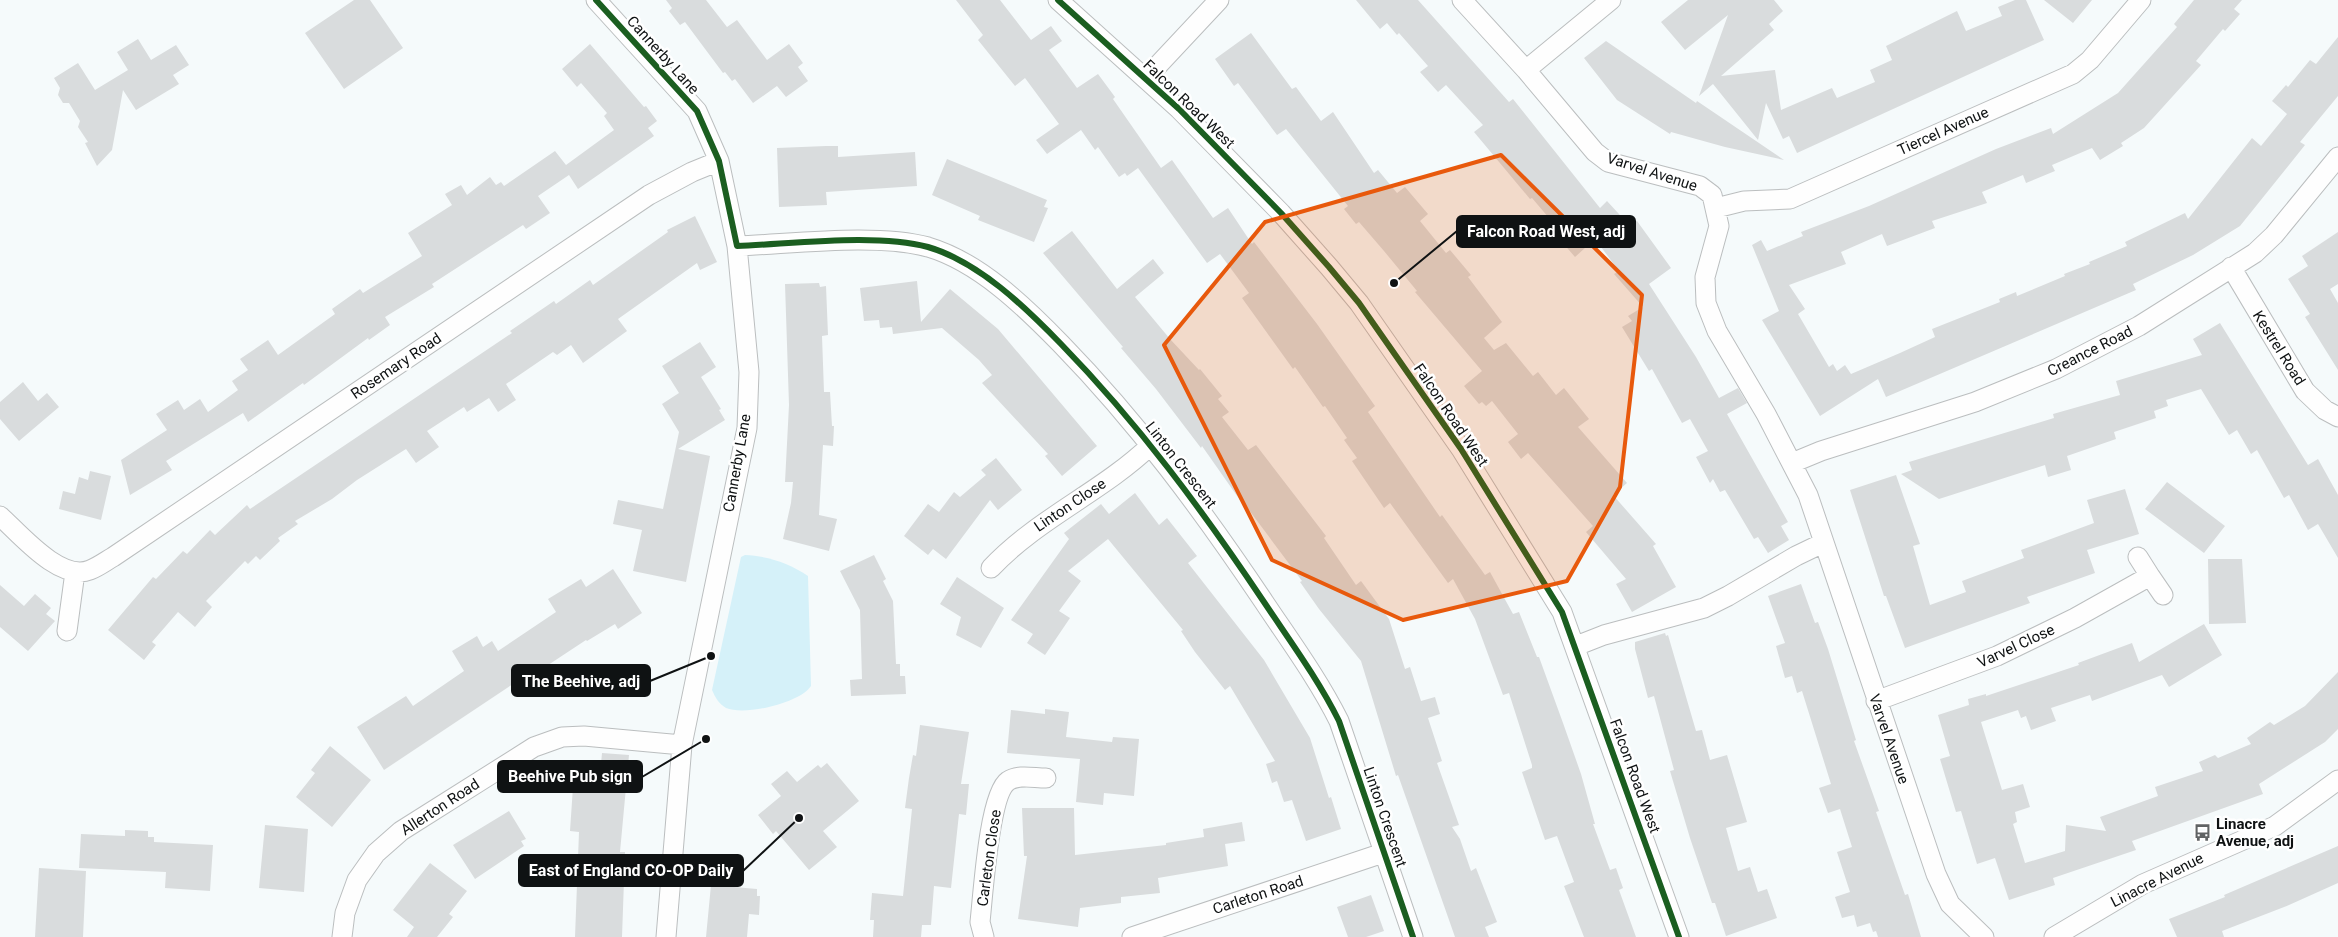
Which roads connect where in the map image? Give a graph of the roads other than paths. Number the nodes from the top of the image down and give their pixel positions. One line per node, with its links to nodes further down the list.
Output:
1 (596, 0): 10 (street, Cannerby Lane)
2 (1058, 0): 8 (street, Falcon Road West)
3 (1219, 0): 8 (street)
4 (1462, 0): 7 (street, Varvel Avenue)
5 (1611, 0): 7 (street)
6 (2141, 0): 11 (street, Tiercel Avenue)
7 (1526, 70): 11 (street, Varvel Avenue)
8 (1146, 78): 25 (street, Falcon Road West)
9 (2338, 157): 13 (street, Creance Road)
10 (719, 161): 12 (street, Cannerby Lane); 21 (street, Rosemary Road)
11 (1716, 208): 16 (street, Varvel Avenue)
12 (737, 246): 15 (street, Linton Crescent); 27 (street, Cannerby Lane)
13 (2231, 268): 14 (street, Kestrel Road); 16 (street, Creance Road)
14 (2338, 417)
15 (1151, 445): 20 (street, Linton Close); 30 (street, Linton Crescent)
16 (1792, 463): 18 (street, Varvel Avenue)
17 (0, 516): 21 (street)
18 (1823, 543): 25 (street); 26 (street, Varvel Avenue)
19 (2138, 557): 22 (street)
20 (991, 568)
21 (75, 572): 24 (street)
22 (2150, 576): 23 (street); 26 (street, Varvel Close)
23 (2163, 595)
24 (67, 631)
25 (1576, 646): 37 (street, Falcon Road West)
26 (1876, 701): 31 (street, Varvel Avenue)
27 (682, 745): 32 (street, Allerton Road); 33 (street, Cannerby Lane)
28 (1046, 778): 34 (street, Carleton Close)
29 (2338, 780): 38 (street, Linacre Avenue)
30 (1384, 853): 35 (street, Carleton Road); 36 (street, Linton Crescent)
31 (1974, 934)
32 (342, 937)
33 (666, 937)
34 (984, 937)
35 (1132, 937)
36 (1412, 937)
37 (1679, 937)
38 (2054, 937)

